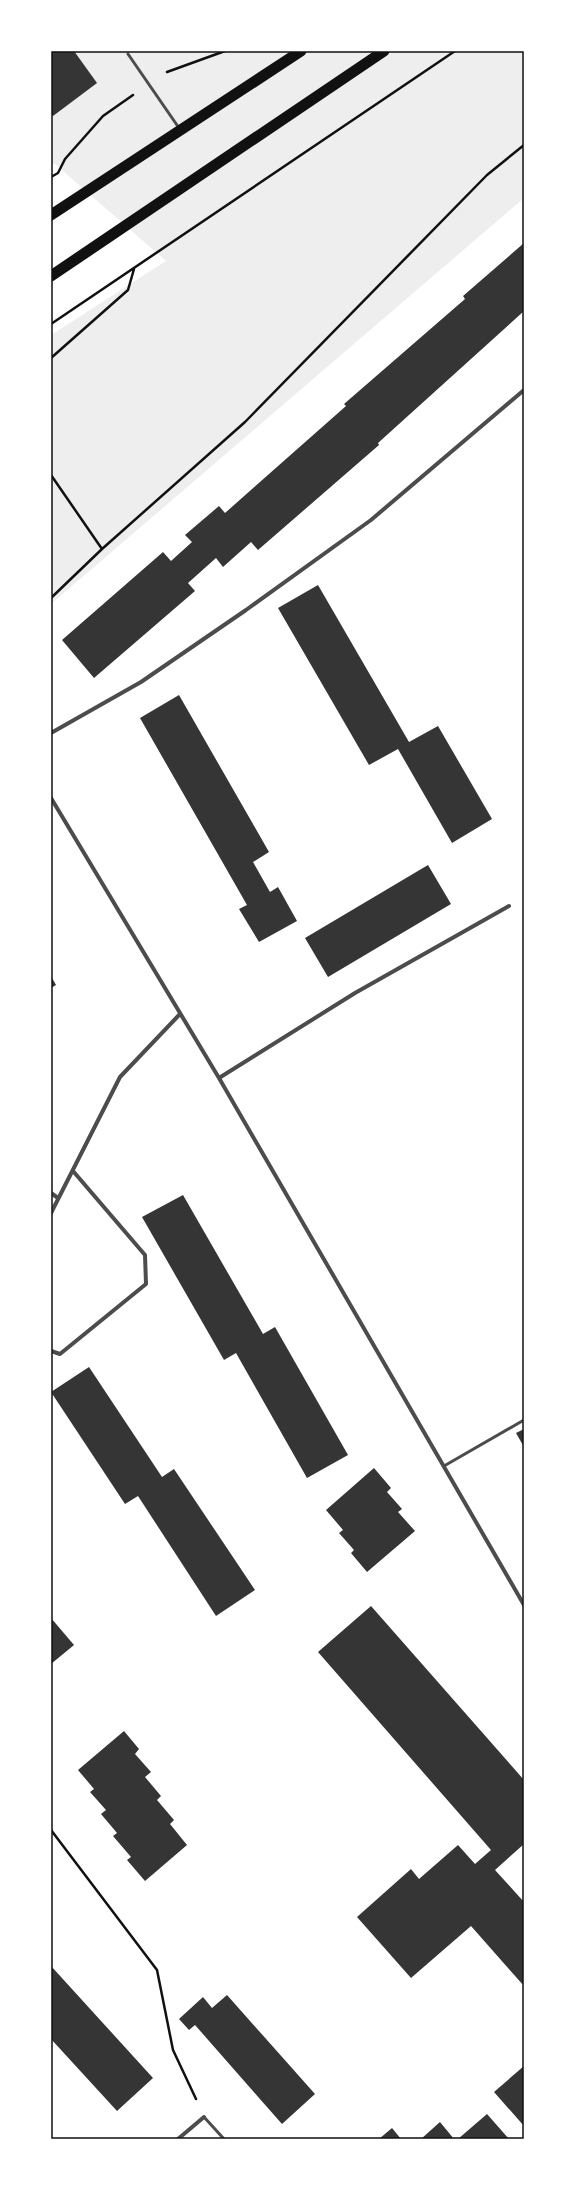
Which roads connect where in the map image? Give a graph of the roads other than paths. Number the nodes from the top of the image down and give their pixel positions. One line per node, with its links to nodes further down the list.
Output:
1 (300, 51): 4 (highway)
2 (384, 51): 6 (highway)
3 (128, 54): 4 (lane)
4 (180, 129): 5 (highway)
5 (51, 215)
6 (51, 276)
7 (524, 390): 8 (street)
8 (51, 733)
9 (51, 798): 11 (street)
10 (509, 906): 12 (street)
11 (179, 1015): 12 (street); 13 (street)
12 (219, 1078): 19 (street)
13 (73, 1171): 15 (street); 17 (street)
14 (51, 1193): 15 (street)
15 (58, 1198): 16 (street)
16 (51, 1213)
17 (51, 1351)
18 (524, 1420): 19 (lane)
19 (444, 1466): 20 (street)
20 (524, 1605)
21 (204, 2117): 22 (street); 23 (lane)
22 (178, 2139)
23 (224, 2139)

